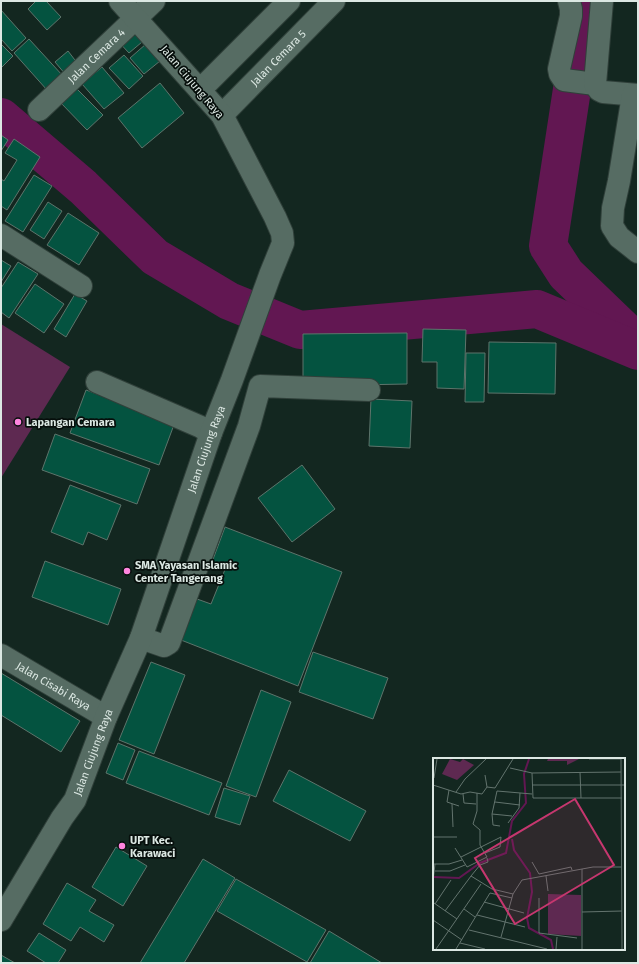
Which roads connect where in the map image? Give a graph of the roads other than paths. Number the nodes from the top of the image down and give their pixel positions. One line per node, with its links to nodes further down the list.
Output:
1 (120, 1): 7 (street, Jalan Ciujung Raya)
2 (154, 1): 7 (street, Jalan Cemara 4)
3 (289, 1): 9 (street)
4 (334, 1): 12 (street, Jalan Cemara 5)
5 (570, 1): 8 (street)
6 (602, 1): 8 (street)
7 (137, 18): 9 (street, Jalan Ciujung Raya); 11 (street, Jalan Cemara 4)
8 (581, 82): 10 (street)
9 (200, 90): 12 (street, Jalan Ciujung Raya)
10 (635, 95): 14 (street)
11 (39, 110)
12 (222, 115): 16 (street, Jalan Ciujung Raya)
13 (1, 235): 15 (street)
14 (638, 252)
15 (81, 286)
16 (232, 380): 18 (street); 20 (street, Jalan Ciujung Raya)
17 (97, 382): 20 (street)
18 (260, 386): 19 (street); 21 (street)
19 (369, 390)
20 (211, 433): 21 (street, Jalan Ciujung Raya)
21 (142, 638): 23 (street, Jalan Ciujung Raya)
22 (1, 655): 23 (street, Jalan Cisabi Raya)
23 (106, 717): 24 (street, Jalan Ciujung Raya)
24 (1, 920)

